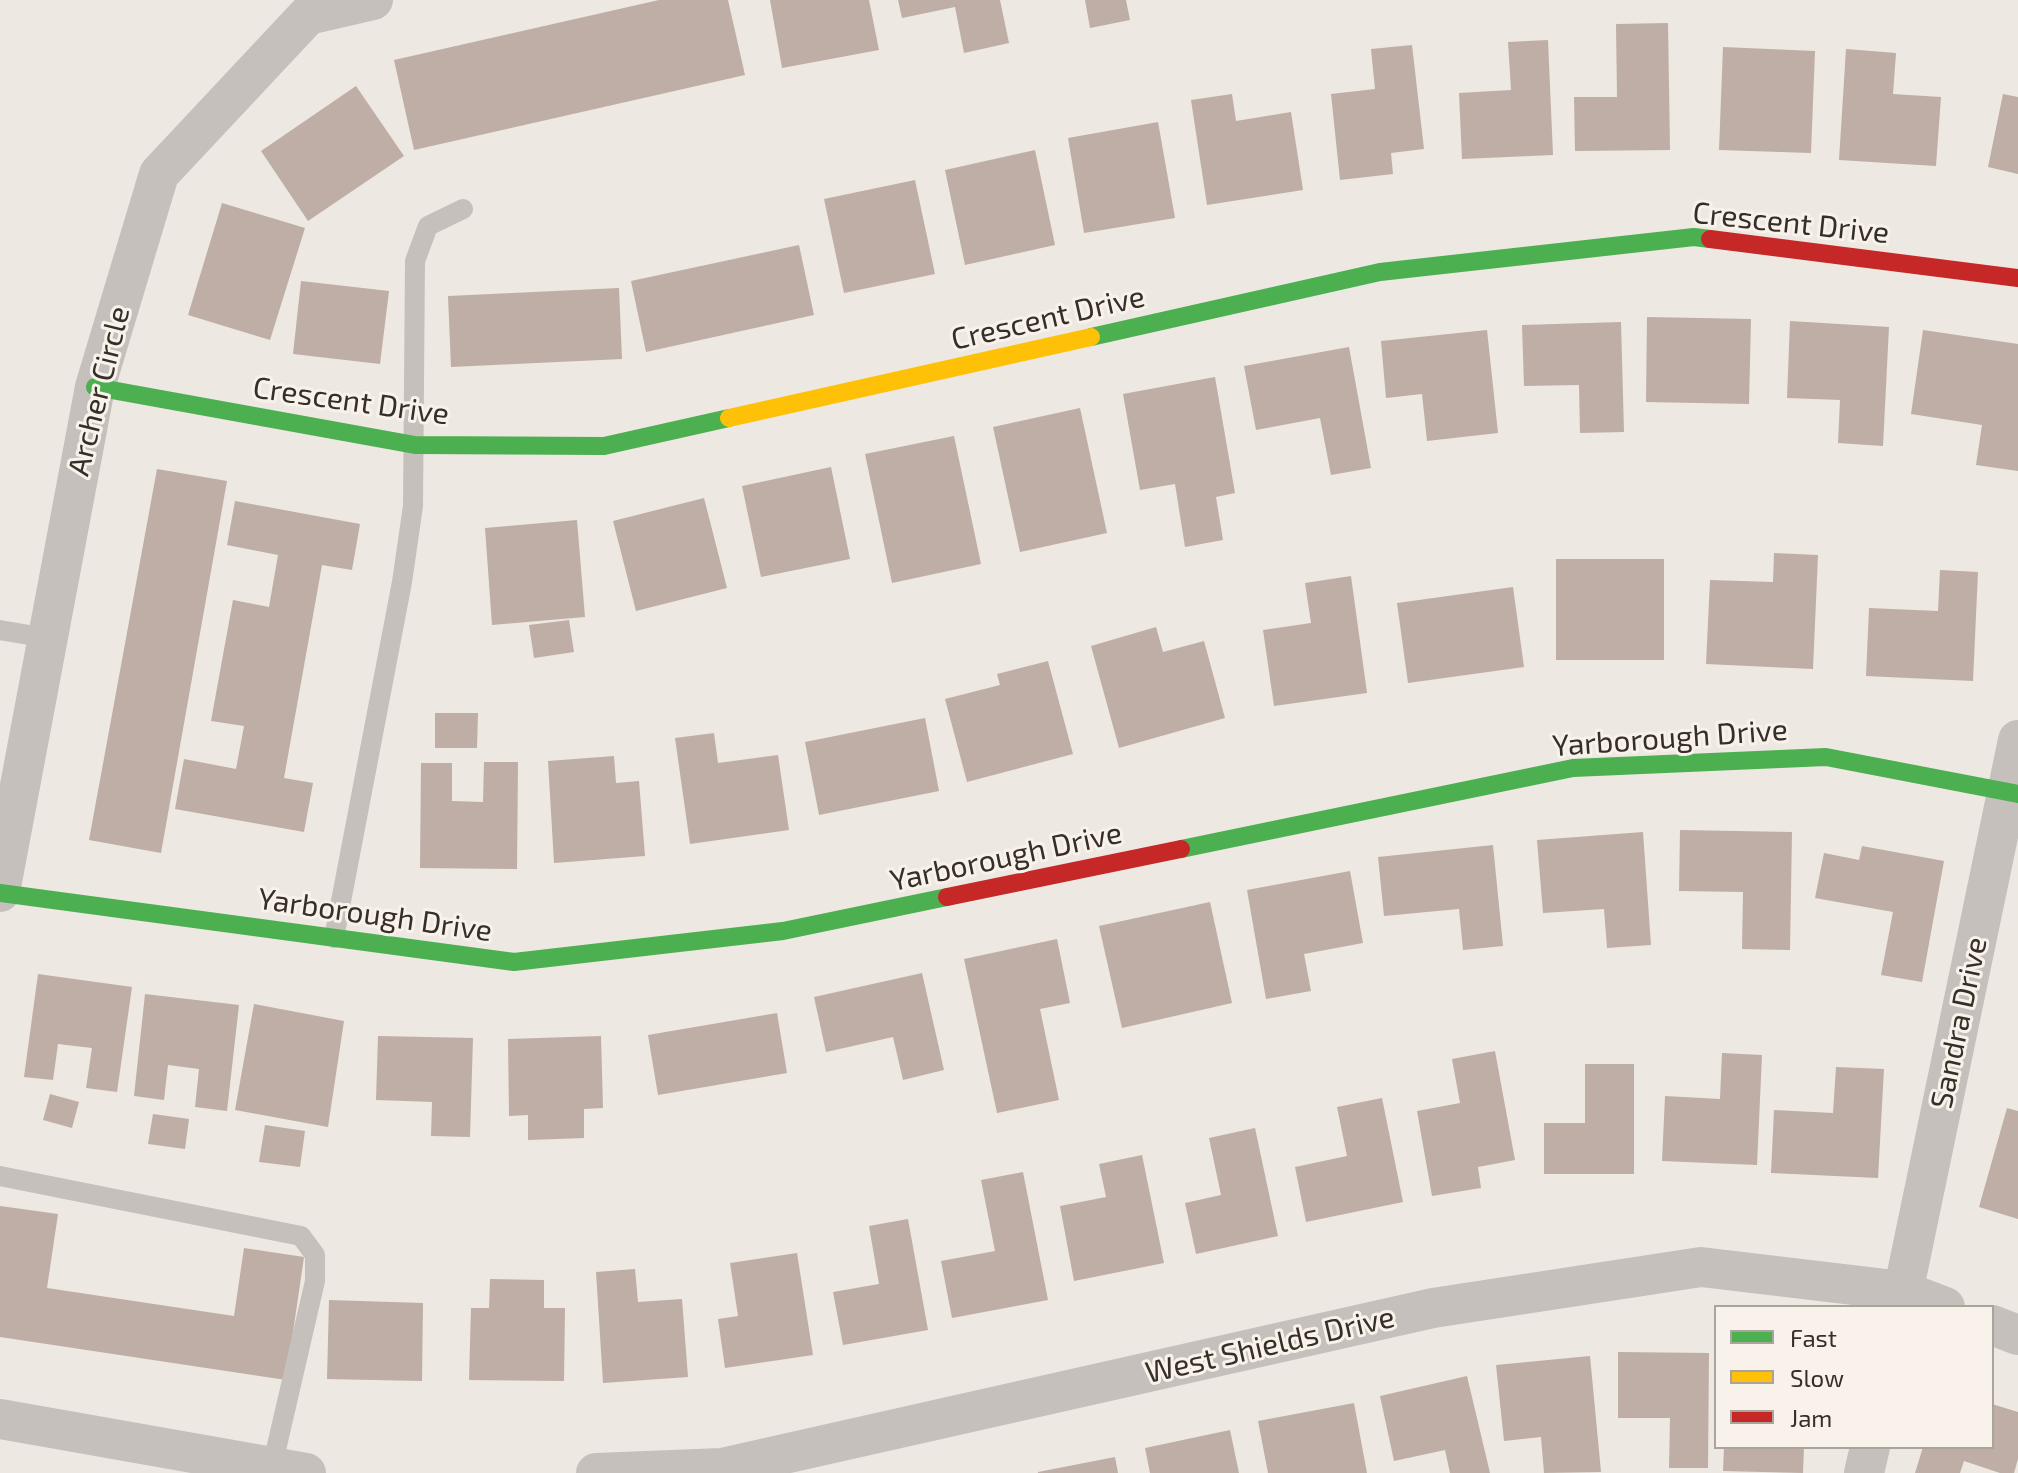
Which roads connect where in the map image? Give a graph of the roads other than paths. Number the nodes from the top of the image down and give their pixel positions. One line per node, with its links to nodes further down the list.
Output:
1 (373, 0): 4 (street, Archer Circle)
2 (463, 209): 5 (lane)
3 (2018, 278): 5 (street, Crescent Drive)
4 (95, 387): 5 (street, Crescent Drive); 7 (street, Archer Circle)
5 (415, 445): 11 (lane)
6 (0, 630): 7 (lane)
7 (47, 638): 10 (street, Archer Circle)
8 (2018, 740): 9 (street, Sandra Drive)
9 (2013, 792): 11 (street, Yarborough Drive); 13 (street, Sandra Drive)
10 (0, 892): 11 (street, Yarborough Drive)
11 (334, 938)
12 (0, 1176): 19 (lane)
13 (1901, 1299): 14 (street, West Shields Drive); 20 (street, West Shields Drive)
14 (1934, 1305)
15 (1994, 1326): 16 (street)
16 (2018, 1335)
17 (0, 1419): 19 (street)
18 (1870, 1449): 21 (street)
19 (261, 1468)
20 (596, 1473)
21 (1864, 1473)

